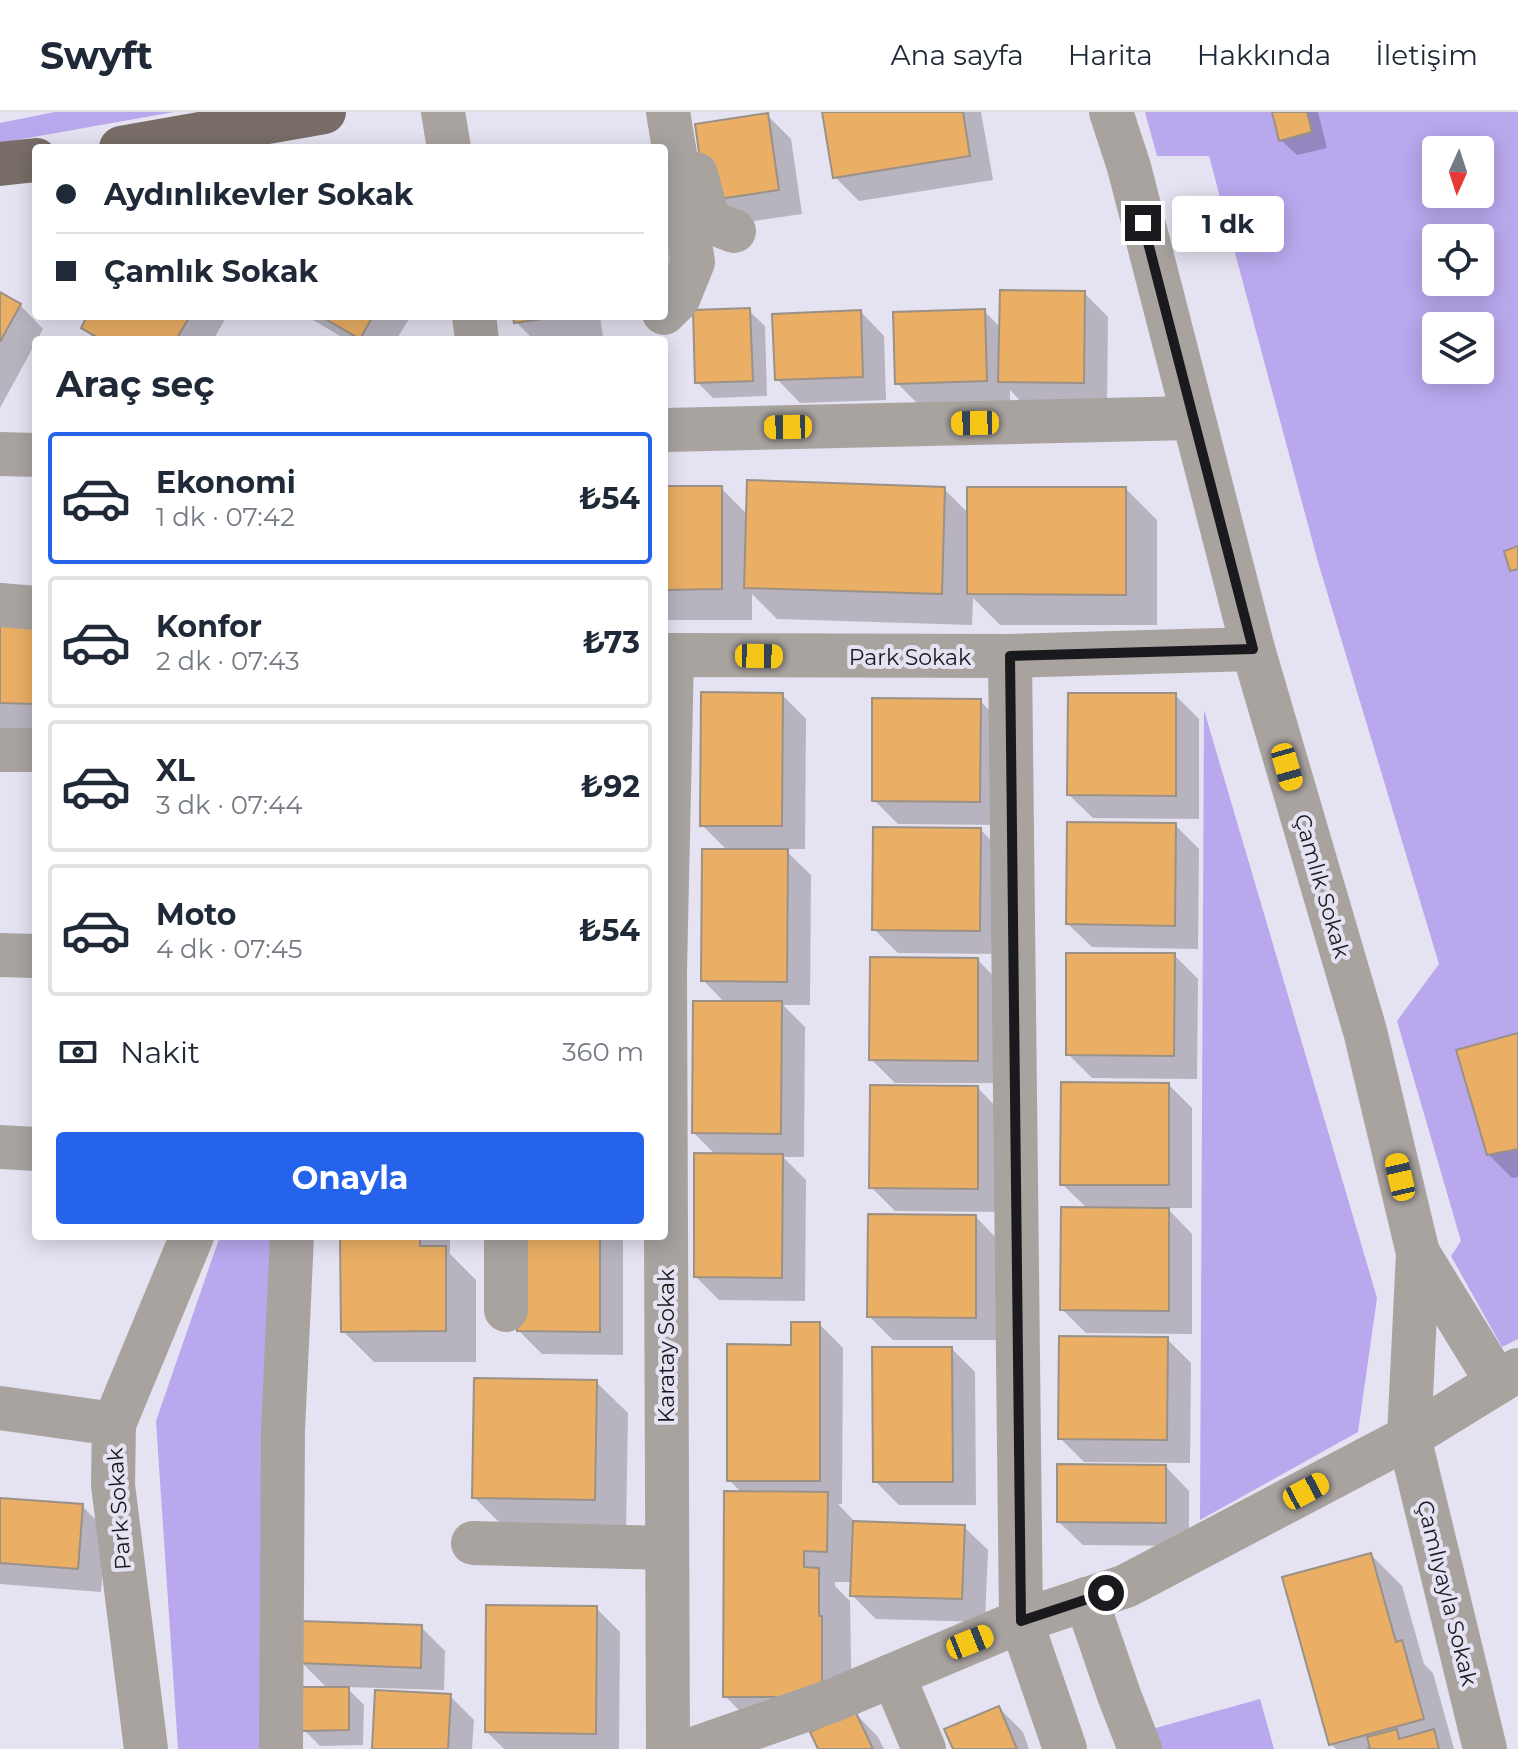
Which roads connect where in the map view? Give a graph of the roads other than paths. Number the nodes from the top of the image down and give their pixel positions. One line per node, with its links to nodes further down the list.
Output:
1 (324, 112): 6 (main road)
2 (443, 112): 7 (street)
3 (668, 112): 11 (street)
4 (687, 112): 10 (street)
5 (1111, 112): 14 (street, Çamlık Sokak)
6 (144, 144)
7 (448, 144)
8 (32, 160): 9 (main road)
9 (0, 164)
10 (734, 231)
11 (668, 308)
12 (656, 320): 13 (street)
13 (644, 336)
14 (1192, 418): 15 (street); 20 (street, Çamlık Sokak)
15 (668, 430)
16 (0, 454): 17 (street)
17 (32, 455)
18 (0, 605): 19 (street)
19 (32, 608)
20 (1253, 649): 22 (street, Park Sokak); 33 (street, Çamlık Sokak)
21 (668, 655): 22 (street, Park Sokak)
22 (1010, 656): 42 (street)
23 (0, 750): 24 (street)
24 (32, 750)
25 (0, 955): 26 (street)
26 (32, 956)
27 (0, 1147): 28 (street)
28 (32, 1149)
29 (190, 1240): 37 (street, Park Sokak)
30 (292, 1240): 45 (street)
31 (506, 1240): 34 (street)
32 (665, 1240): 40 (street, Karatay Sokak)
33 (1418, 1253): 35 (street); 38 (street, Çamlık Sokak)
34 (506, 1310)
35 (1508, 1376): 38 (street)
36 (0, 1408): 37 (street)
37 (114, 1424): 44 (street, Park Sokak)
38 (1409, 1437): 41 (street); 51 (street, Çamlıyayla Sokak)
39 (473, 1543): 40 (street)
40 (667, 1548): 46 (street, Karatay Sokak)
41 (1086, 1599): 42 (street); 50 (street)
42 (1021, 1621): 43 (street); 49 (street)
43 (893, 1675): 47 (street); 48 (street)
44 (146, 1749)
45 (281, 1749)
46 (668, 1749)
47 (693, 1749)
48 (924, 1749)
49 (1065, 1749)
50 (1140, 1749)
51 (1485, 1749)

